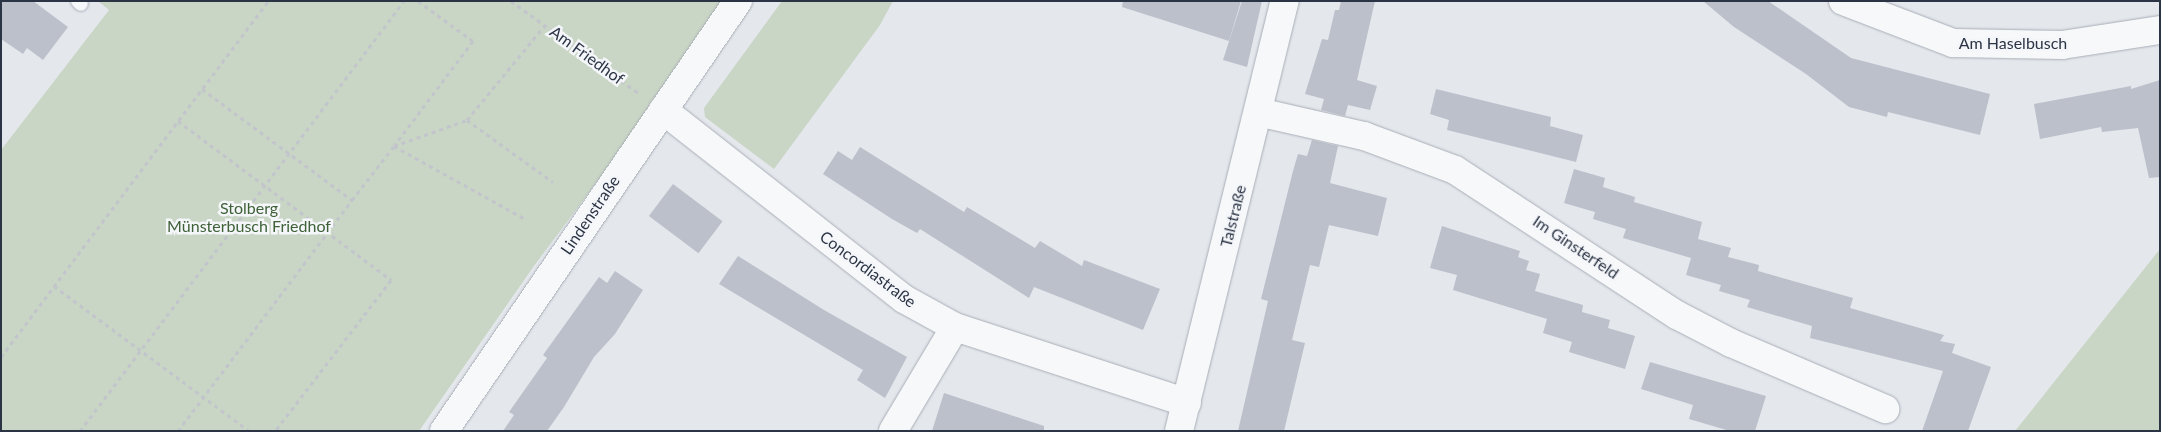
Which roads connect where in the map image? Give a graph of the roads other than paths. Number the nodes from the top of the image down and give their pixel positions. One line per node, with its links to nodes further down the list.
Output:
1 (738, 1): 5 (street, Lindenstraße)
2 (1285, 1): 6 (street, Talstraße)
3 (1843, 1): 4 (street, Am Haselbusch)
4 (2160, 30)
5 (663, 110): 7 (street, Concordiastraße); 10 (street, Lindenstraße)
6 (1258, 112): 8 (street, Talstraße); 9 (street, Im Ginsterfeld)
7 (955, 328): 8 (street, Concordiastraße); 11 (street)
8 (1187, 403): 12 (street, Talstraße)
9 (1885, 410)
10 (444, 431)
11 (893, 431)
12 (1180, 431)

